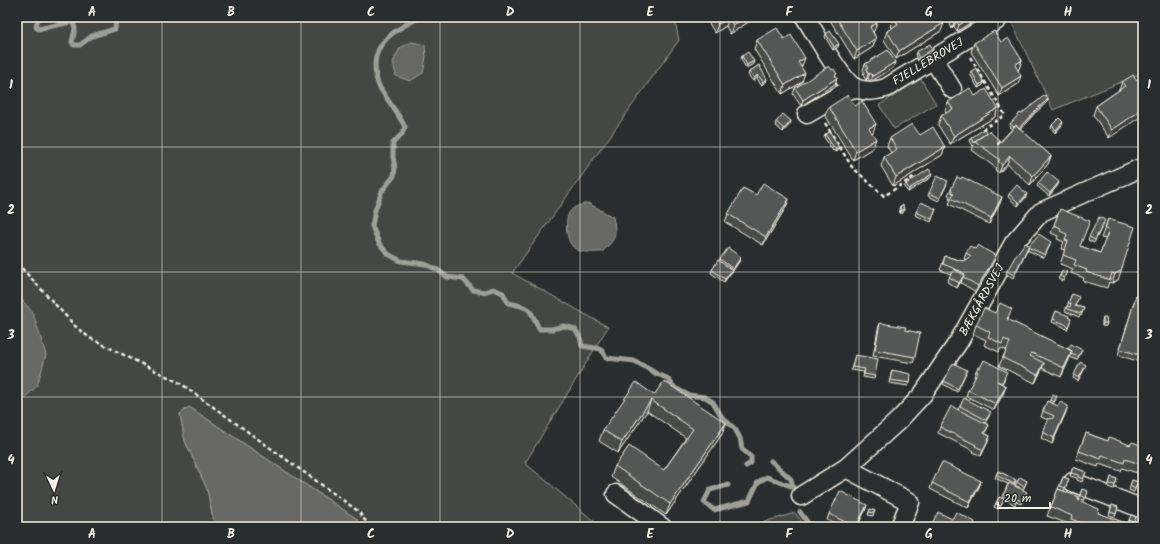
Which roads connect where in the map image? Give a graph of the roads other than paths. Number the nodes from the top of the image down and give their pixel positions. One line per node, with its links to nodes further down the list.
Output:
1 (805, 17): 4 (street)
2 (998, 20): 3 (street, FJELLEBROVEJ)
3 (933, 59): 4 (street, FJELLEBROVEJ); 5 (street)
4 (854, 87): 6 (street)
5 (952, 89)
6 (812, 112)
7 (1143, 167): 8 (street, BÆKGÅRDSVEJ)
8 (846, 468): 11 (street, BÆKGÅRDSVEJ); 14 (street)
9 (1073, 482): 12 (street)
10 (616, 494): 13 (street)
11 (801, 496)
12 (1143, 509)
13 (662, 527)
14 (900, 527)

